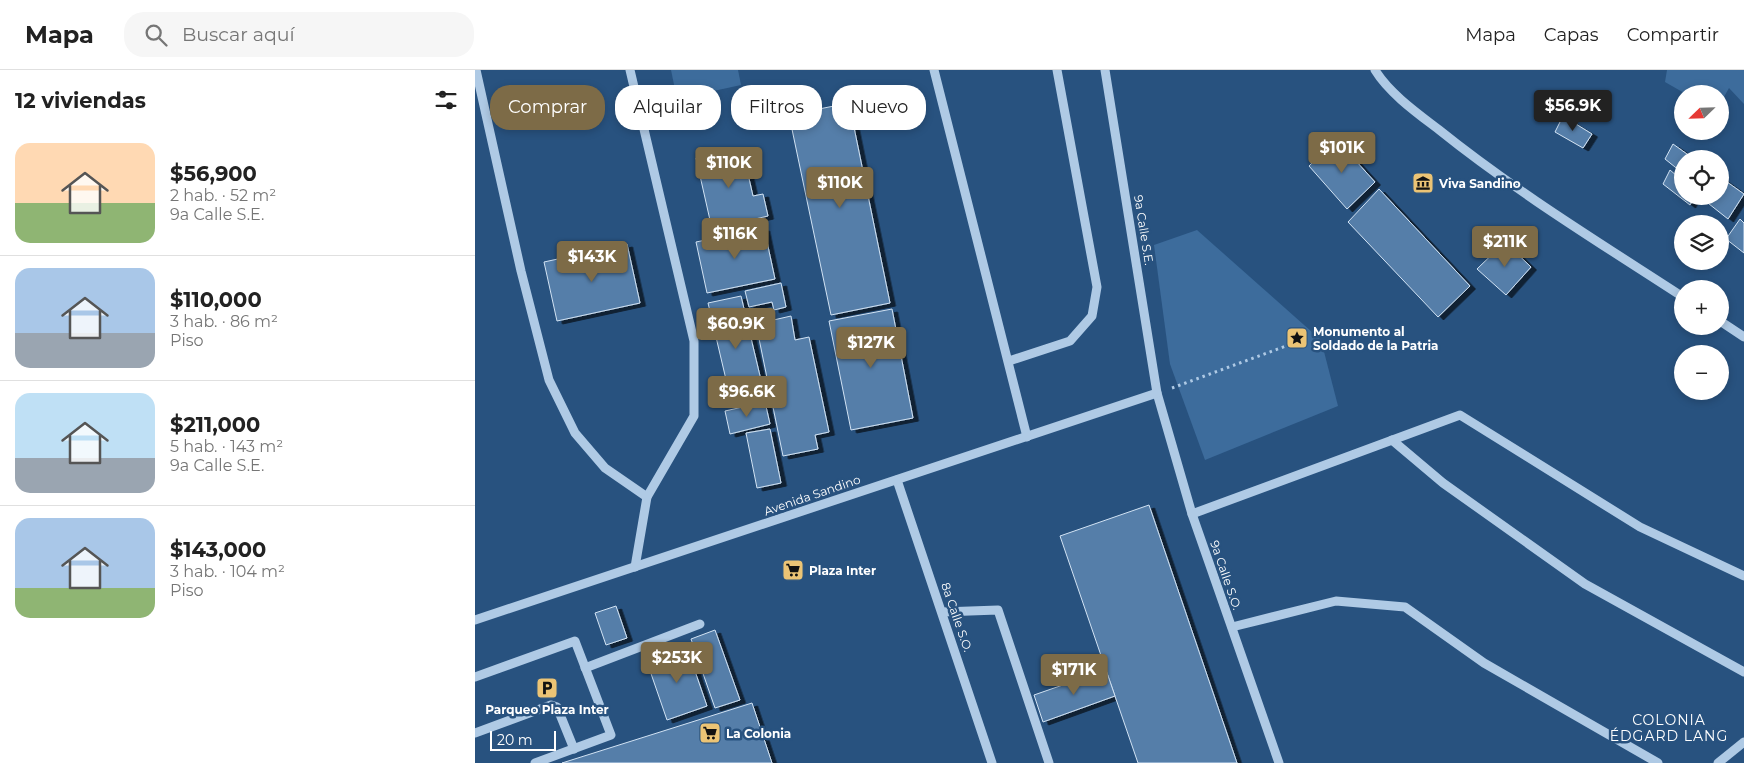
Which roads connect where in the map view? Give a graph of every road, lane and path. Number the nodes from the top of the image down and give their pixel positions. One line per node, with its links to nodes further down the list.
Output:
1 (476, 70): 17 (street)
2 (630, 70): 17 (street)
3 (935, 70): 11 (street)
4 (1057, 70): 11 (street)
5 (1105, 70): 13 (street, 9a Calle S.E.)
6 (1375, 70): 7 (street)
7 (1674, 291)
8 (1729, 327): 9 (street)
9 (1744, 337)
10 (1286, 346): 12 (path)
11 (1009, 361): 14 (street)
12 (1185, 383)
13 (1157, 393): 14 (street, Avenida Sandino); 18 (street, 9a Calle S.O.)
14 (1027, 437): 16 (street, Avenida Sandino)
15 (1392, 440): 18 (street); 20 (street); 26 (street)
16 (897, 480): 19 (street, Avenida Sandino); 21 (street, 8a Calle S.O.)
17 (647, 497): 19 (street)
18 (1192, 514): 24 (street, 9a Calle S.O.)
19 (635, 567): 22 (street, Avenida Sandino)
20 (1744, 576)
21 (942, 612): 32 (street, 8a Calle S.O.); 33 (street)
22 (475, 620)
23 (700, 624): 25 (street)
24 (1232, 627): 34 (street, 9a Calle S.O.); 35 (street)
25 (585, 668): 27 (street); 30 (street)
26 (1744, 672)
27 (475, 677)
28 (475, 733): 30 (street)
29 (1744, 742): 36 (street)
30 (574, 749): 31 (street)
31 (535, 763)
32 (992, 763)
33 (1049, 763)
34 (1279, 763)
35 (1658, 763)
36 (1718, 763)

